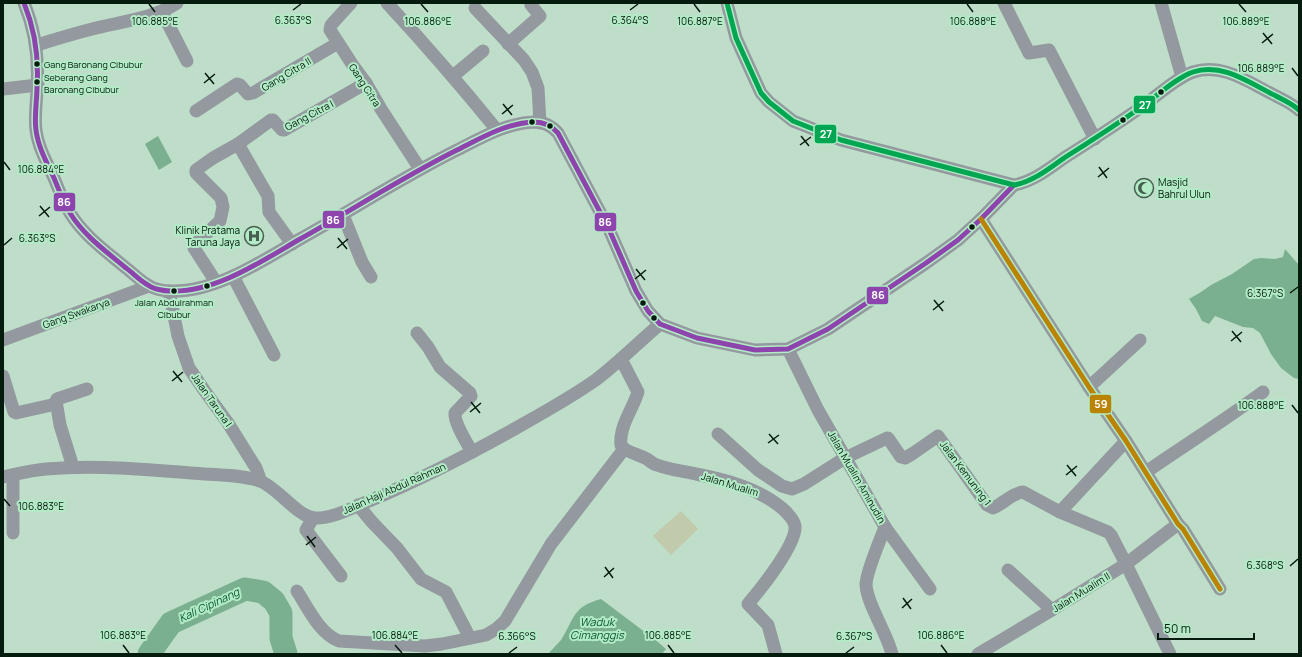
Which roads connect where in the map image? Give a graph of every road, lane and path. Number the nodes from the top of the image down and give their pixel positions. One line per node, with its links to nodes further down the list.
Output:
1 (24, 3): 13 (street)
2 (178, 3): 10 (street)
3 (351, 3): 11 (street, Gang Citra)
4 (387, 3): 16 (street)
5 (532, 3): 12 (street)
6 (727, 3): 28 (street)
7 (1004, 3): 25 (street)
8 (1161, 3): 17 (street)
9 (475, 8): 12 (street)
10 (162, 12): 13 (street); 15 (street)
11 (338, 43): 18 (street, Gang Citra); 22 (street, Gang Citra II)
12 (508, 44): 23 (street)
13 (37, 45): 19 (street)
14 (483, 51): 16 (street)
15 (187, 61)
16 (453, 76): 24 (street)
17 (1182, 77): 21 (street); 25 (street)
18 (366, 83): 26 (street, Gang Citra I); 27 (street, Gang Citra)
19 (38, 85): 20 (street); 35 (street)
20 (3, 89)
21 (1296, 105)
22 (196, 111)
23 (540, 123): 24 (street); 37 (street)
24 (497, 130): 27 (street)
25 (1095, 138): 28 (street)
26 (238, 144): 31 (street); 34 (street, Gang Citra I)
27 (420, 169): 29 (street)
28 (1014, 185): 30 (street)
29 (344, 215): 31 (street); 33 (street)
30 (981, 219): 41 (street); 45 (street)
31 (292, 244): 32 (street)
32 (233, 276): 34 (street); 42 (street)
33 (371, 276)
34 (216, 282): 36 (street)
35 (149, 286): 36 (street); 39 (street, Gang Swakarya)
36 (169, 292): 57 (street, Jalan Taruna I)
37 (660, 324): 41 (street); 43 (street, Jalan Haji Abdul Rahman)
38 (417, 333): 52 (street)
39 (3, 340)
40 (1140, 340): 45 (street)
41 (788, 349): 53 (street, Jalan Mualim Aminudin)
42 (274, 355)
43 (621, 359): 51 (street); 52 (street, Jalan Haji Abdul Rahman)
44 (3, 376): 48 (street)
45 (1089, 387): 50 (street)
46 (87, 389): 48 (street)
47 (1263, 392): 55 (street)
48 (56, 404): 54 (street)
49 (718, 434): 53 (street)
50 (1126, 441): 55 (street); 59 (street)
51 (624, 450): 71 (street); 72 (street, Jalan Mualim)
52 (472, 452): 58 (street, Jalan Haji Abdul Rahman)
53 (845, 458): 59 (street, Jalan Kemuning 1); 62 (street, Jalan Mualim Aminudin)
54 (73, 467): 56 (street); 57 (street)
55 (1146, 472): 61 (street)
56 (8, 476): 63 (street)
57 (260, 481): 60 (street)
58 (358, 505): 60 (street, Jalan Haji Abdul Rahman); 71 (street)
59 (1060, 512): 64 (street)
60 (313, 518): 66 (street)
61 (1178, 524): 64 (street, Jalan Mualim II); 68 (street)
62 (885, 527): 67 (street); 73 (street, Jalan Mualim Aminudin)
63 (13, 533)
64 (1126, 564): 70 (street, Jalan Mualim II); 75 (street)
65 (1008, 570): 70 (street)
66 (341, 576)
67 (930, 589)
68 (1220, 589)
69 (297, 591): 71 (street)
70 (1052, 610): 74 (street, Jalan Mualim II)
71 (470, 638)
72 (776, 654)
73 (892, 654)
74 (978, 654)
75 (1170, 654)

